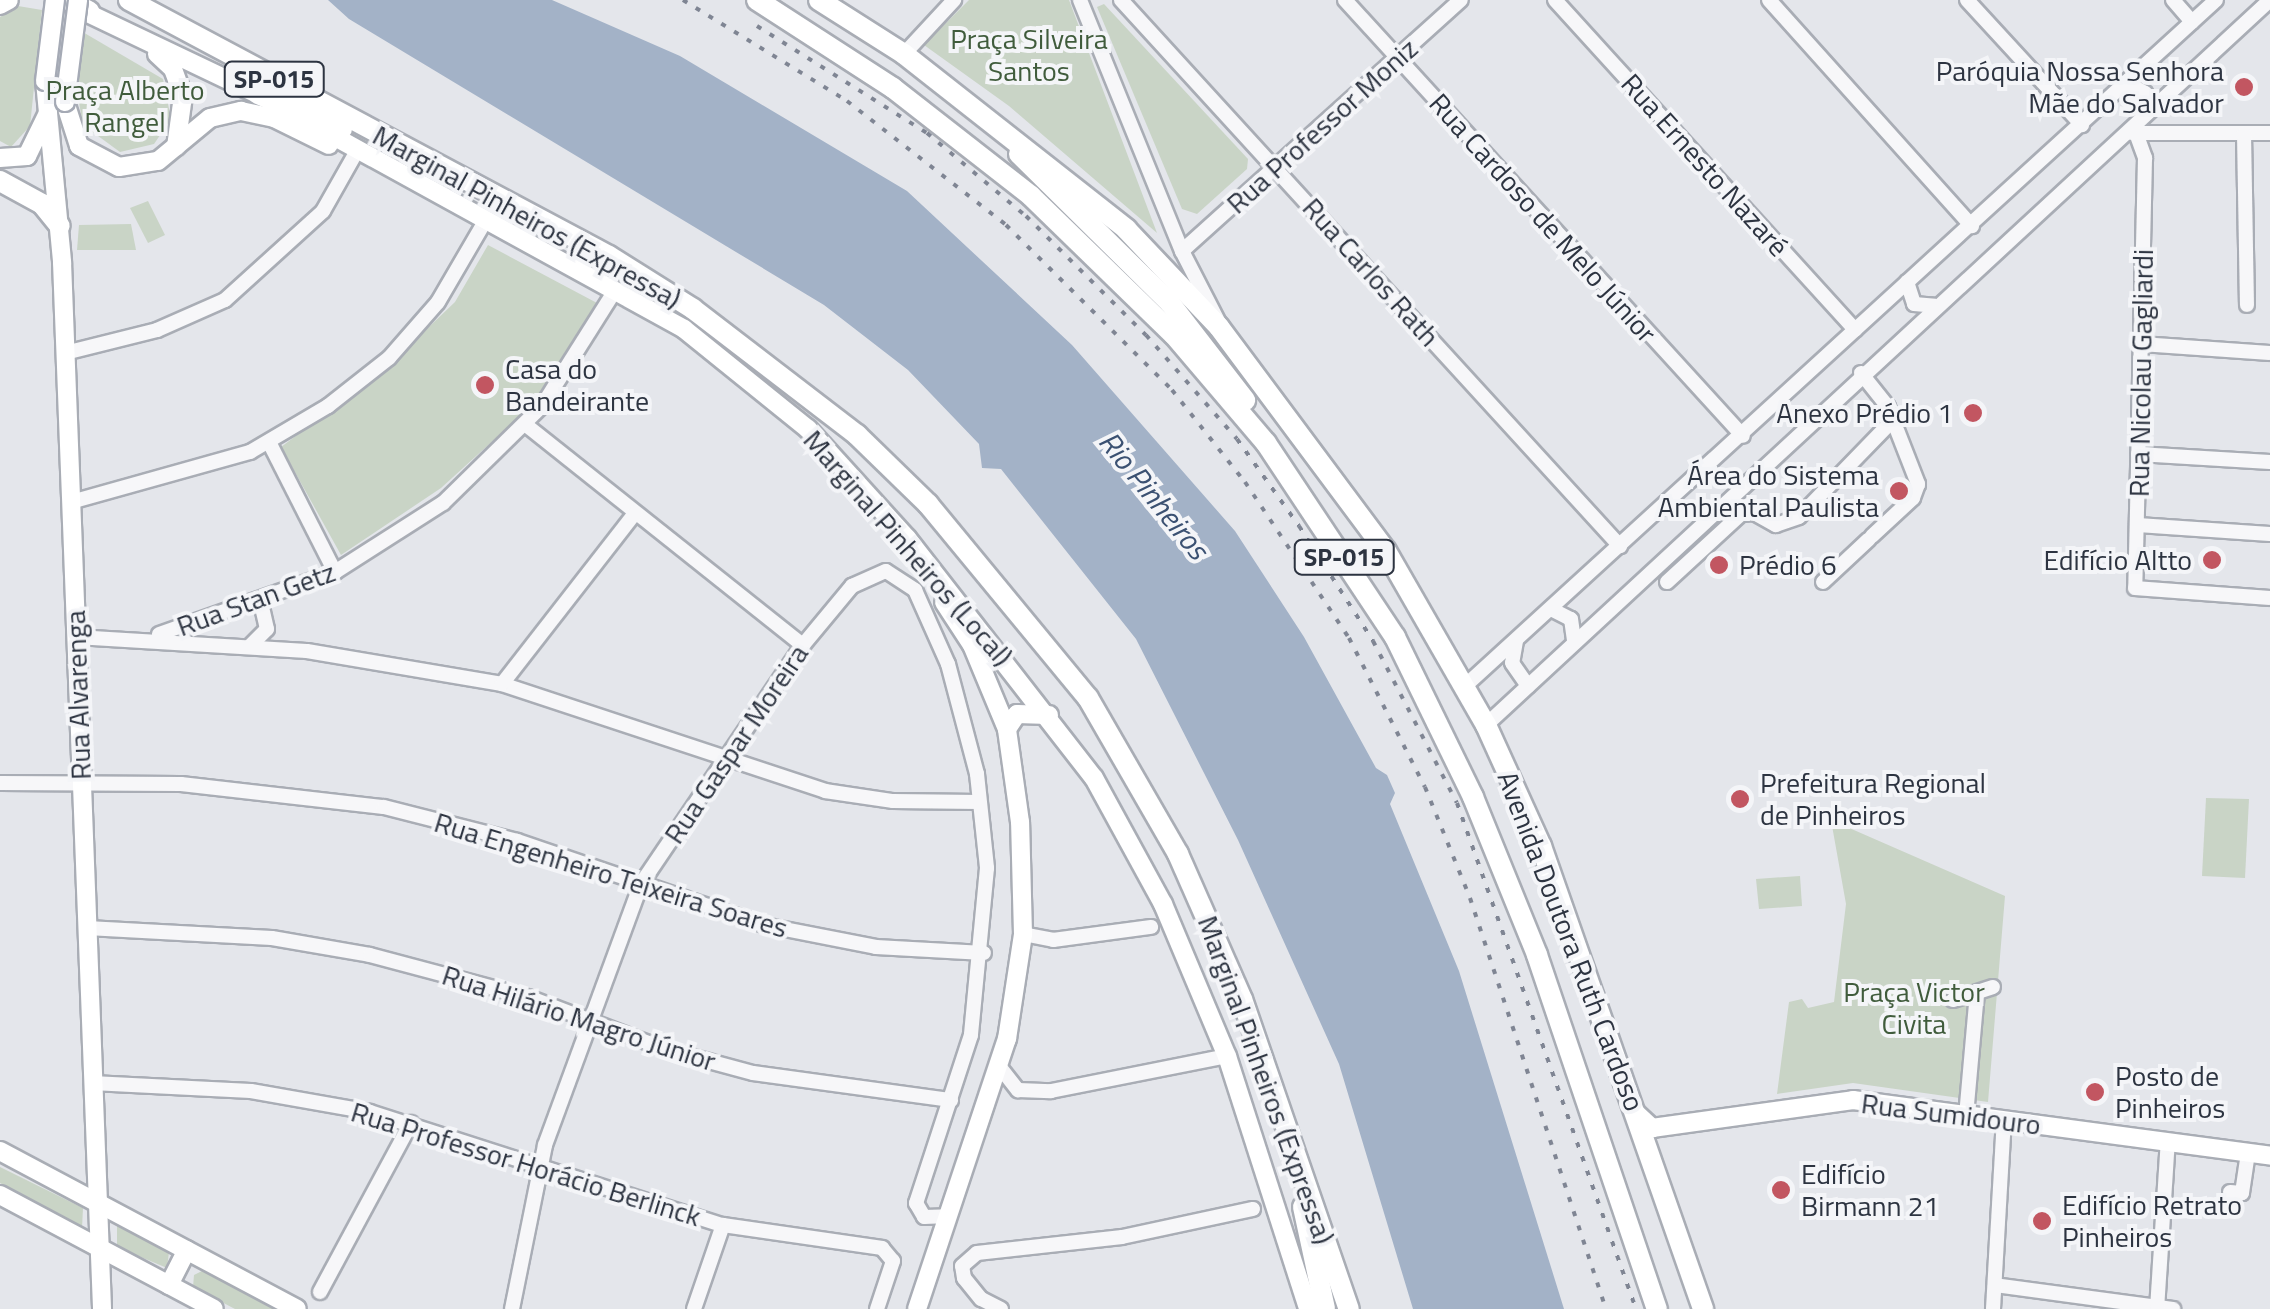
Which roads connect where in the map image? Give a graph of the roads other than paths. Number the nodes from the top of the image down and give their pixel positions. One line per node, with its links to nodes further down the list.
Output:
1 (9, 0): 18 (main road)
2 (52, 0): 19 (main road, Marginal Pinheiros (Local)); 27 (main road, Rua Alvarenga, bridge)
3 (68, 0): 19 (highway)
4 (129, 0): 37 (highway, Marginal Pinheiros (Expressa) / SP-015)
5 (757, 0): 59 (highway, SP-015)
6 (819, 0): 22 (highway, Avenida Doutora Ruth Cardoso)
7 (954, 0): 22 (street)
8 (1121, 0): 39 (street, Rua Carlos Rath)
9 (1345, 0): 23 (street, Rua Cardoso de Melo Júnior)
10 (1461, 0): 23 (street, Rua Professor Moniz)
11 (1555, 0): 50 (street, Rua Ernesto Nazaré)
12 (1769, 0): 42 (street)
13 (1967, 0): 28 (street)
14 (2173, 0): 20 (street)
15 (2216, 0): 20 (street)
16 (2270, 0): 26 (street)
17 (1085, 4): 44 (street)
18 (0, 5)
19 (84, 5): 21 (main road, Marginal Pinheiros (Local)); 34 (main road, bridge)
20 (2192, 22): 24 (street)
21 (128, 33): 25 (main road, Marginal Pinheiros (Local)); 34 (main road)
22 (904, 54): 29 (highway, Avenida Doutora Ruth Cardoso)
23 (1398, 58): 39 (street, Rua Professor Moniz); 57 (street, Rua Cardoso de Melo Júnior)
24 (2128, 83): 26 (street); 28 (street)
25 (258, 94): 37 (highway); 86 (main road, Marginal Pinheiros (Local))
26 (2151, 109): 30 (street)
27 (48, 113): 35 (main road); 41 (main road, Rua Alvarenga)
28 (2082, 125): 42 (street)
29 (996, 127): 49 (highway, Avenida Doutora Ruth Cardoso); 59 (highway)
30 (2131, 133): 32 (street); 38 (street, Rua Nicolau Gagliardi); 48 (street)
31 (2270, 133): 33 (street)
32 (2172, 134): 33 (street); 38 (street)
33 (2244, 134): 47 (street)
34 (176, 147): 36 (main road)
35 (0, 158)
36 (353, 158): 43 (main road); 52 (street)
37 (419, 158): 112 (highway, Marginal Pinheiros (Expressa) / SP-015)
38 (2145, 158): 51 (street, Rua Nicolau Gagliardi)
39 (1277, 168): 44 (street, Rua Professor Moniz); 66 (street, Rua Carlos Rath)
40 (0, 181): 41 (highway)
41 (60, 226): 52 (main road, Rua Alvarenga)
42 (1972, 226): 45 (street)
43 (482, 228): 46 (main road); 58 (street)
44 (1182, 252): 49 (street)
45 (1907, 282): 48 (street); 50 (street)
46 (611, 297): 56 (street, Rua Stan Getz); 88 (main road)
47 (2247, 305)
48 (1935, 306): 54 (street)
49 (1218, 327): 84 (highway, Avenida Doutora Ruth Cardoso)
50 (1855, 330): 57 (street)
51 (2141, 344): 53 (street); 60 (street, Rua Nicolau Gagliardi)
52 (65, 353): 62 (main road, Rua Alvarenga)
53 (2270, 353)
54 (1861, 373): 55 (street); 74 (street)
55 (1894, 420): 68 (street); 69 (street)
56 (526, 425): 63 (street); 67 (street, Rua Stan Getz)
57 (1743, 436): 66 (street)
58 (269, 442): 62 (street); 67 (street)
59 (1266, 442): 141 (highway, SP-015)
60 (2138, 454): 61 (street); 64 (street, Rua Nicolau Gagliardi)
61 (2270, 462)
62 (71, 502): 76 (main road, Rua Alvarenga)
63 (635, 513): 80 (street); 83 (street)
64 (2138, 525): 65 (street); 71 (street, Rua Nicolau Gagliardi)
65 (2270, 534)
66 (1620, 546): 70 (street)
67 (335, 572): 72 (street, Rua Stan Getz)
68 (1668, 582)
69 (1823, 582)
70 (1569, 593): 73 (street); 74 (street)
71 (2270, 598)
72 (261, 604): 75 (street); 77 (street, Rua Stan Getz)
73 (1551, 609): 78 (street); 79 (street)
74 (1596, 620): 79 (street)
75 (267, 629): 81 (street); 82 (street)
76 (76, 637): 77 (street); 90 (main road, Rua Alvarenga)
77 (144, 638): 81 (street)
78 (1516, 641): 84 (street); 85 (street)
79 (1574, 641): 85 (street)
80 (803, 644): 89 (street, Rua Gaspar Moreira); 92 (street, Rua Gaspar Moreira)
81 (250, 646): 82 (street)
82 (308, 650): 83 (street)
83 (502, 684): 89 (street)
84 (1465, 686): 87 (highway, Avenida Doutora Ruth Cardoso)
85 (1528, 686): 87 (street)
86 (1049, 715): 88 (main road); 104 (main road, Marginal Pinheiros (Local))
87 (1486, 725): 108 (highway, Avenida Doutora Ruth Cardoso)
88 (1007, 729): 96 (main road)
89 (720, 758): 92 (street); 93 (street, Rua Gaspar Moreira)
90 (81, 780): 91 (street, Rua Engenheiro Teixeira Soares); 93 (street, Rua Engenheiro Teixeira Soares); 95 (main road, Rua Alvarenga)
91 (0, 783)
92 (979, 802): 98 (street)
93 (641, 884): 98 (street, Rua Engenheiro Teixeira Soares); 103 (street, Rua Gaspar Moreira)
94 (1151, 926): 97 (street)
95 (87, 928): 103 (street, Rua Hilário Magro Júnior); 106 (main road, Rua Alvarenga)
96 (1024, 934): 97 (street); 99 (main road)
97 (1053, 940): 99 (street)
98 (984, 953): 107 (street)
99 (1020, 961): 105 (main road)
100 (1993, 987): 101 (street)
101 (1978, 993): 102 (street); 109 (street)
102 (1953, 1000)
103 (587, 1020): 107 (street, Rua Hilário Magro Júnior); 117 (street, Rua Gaspar Moreira)
104 (1227, 1056): 105 (street); 138 (main road, Marginal Pinheiros (Local))
105 (999, 1066): 122 (main road)
106 (92, 1083): 111 (street, Rua Professor Horácio Berlinck); 120 (main road, Rua Alvarenga)
107 (951, 1100): 122 (street)
108 (1638, 1114): 109 (main road, Rua Sumidouro); 142 (highway, Avenida Doutora Ruth Cardoso)
109 (1966, 1116): 110 (main road, Rua Sumidouro)
110 (2004, 1121): 113 (main road, Rua Sumidouro); 127 (street)
111 (411, 1124): 117 (street, Rua Professor Horácio Berlinck); 128 (street)
112 (1292, 1141): 139 (highway); 140 (highway, Marginal Pinheiros (Expressa) / SP-015)
113 (2168, 1141): 115 (main road, Rua Sumidouro); 129 (street)
114 (0, 1151): 120 (main road)
115 (2248, 1153): 116 (main road, Rua Sumidouro); 118 (street)
116 (2270, 1156)
117 (539, 1167): 123 (street, Rua Professor Horácio Berlinck); 133 (street, Rua Gaspar Moreira)
118 (2230, 1192)
119 (0, 1195): 124 (main road)
120 (97, 1203): 124 (main road, Rua Alvarenga); 125 (main road)
121 (1252, 1209): 137 (street)
122 (949, 1216): 136 (main road)
123 (723, 1225): 134 (street); 135 (street, Rua Professor Horácio Berlinck)
124 (99, 1248): 126 (main road); 130 (main road, Rua Alvarenga)
125 (187, 1250): 126 (main road); 132 (main road)
126 (169, 1285): 131 (main road)
127 (1995, 1285): 129 (street); 143 (street)
128 (320, 1292)
129 (2163, 1308)
130 (102, 1309)
131 (214, 1309)
132 (297, 1309)
133 (512, 1309)
134 (694, 1309)
135 (877, 1309)
136 (917, 1309)
137 (1001, 1309)
138 (1308, 1309)
139 (1325, 1309)
140 (1349, 1309)
141 (1657, 1309)
142 (1703, 1309)
143 (1994, 1309)

